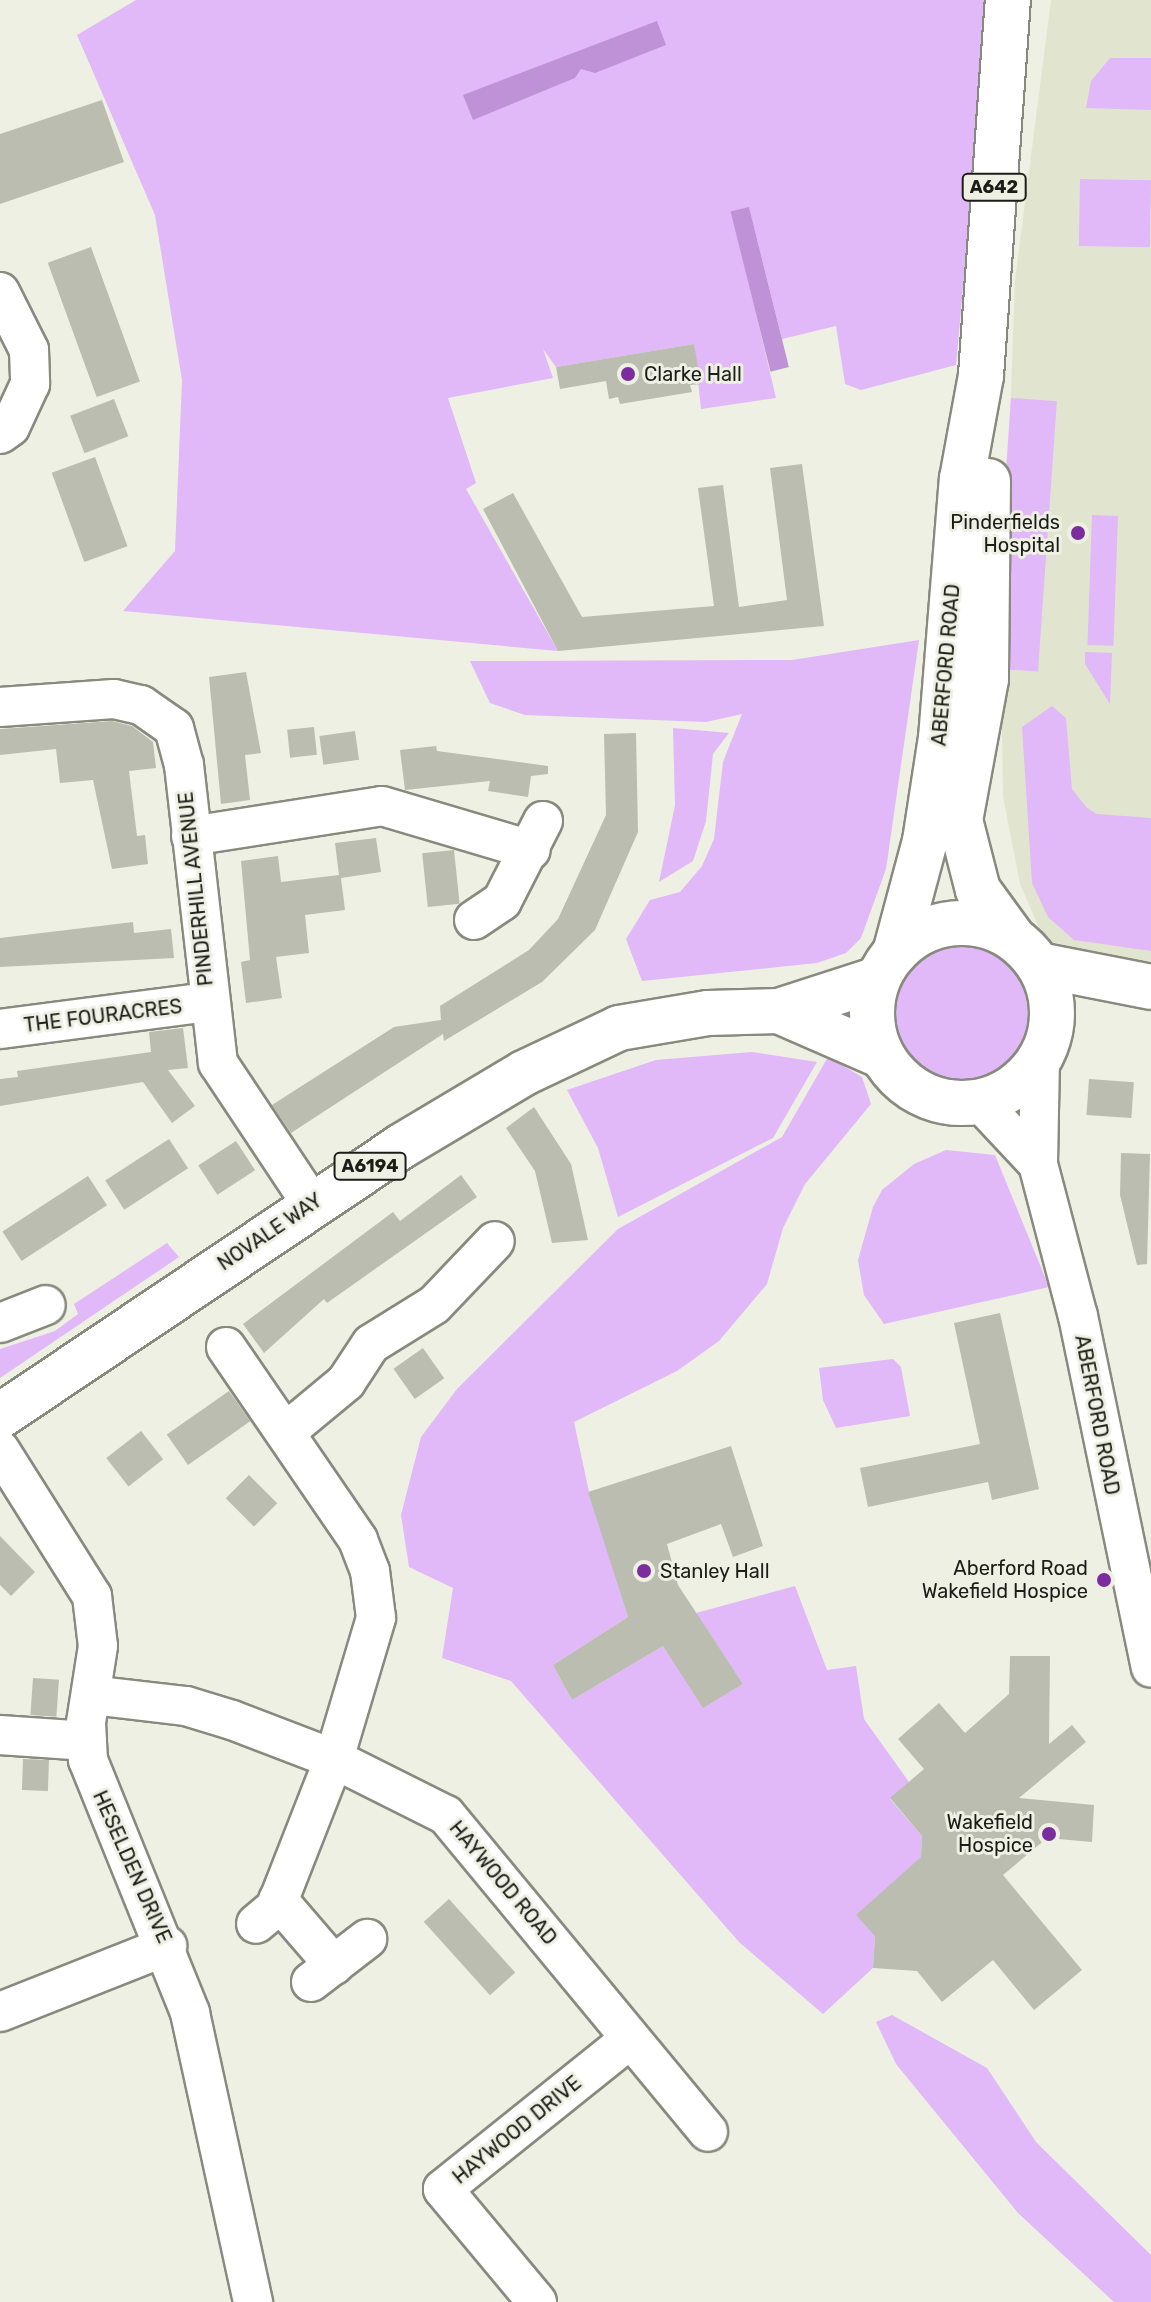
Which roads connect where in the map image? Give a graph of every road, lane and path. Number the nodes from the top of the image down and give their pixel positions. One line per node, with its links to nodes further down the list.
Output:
1 (1008, 0): 3 (main road, ABERFORD ROAD / A642)
2 (0, 292): 4 (street)
3 (981, 375): 8 (main road, ABERFORD ROAD / A642); 9 (main road, ABERFORD ROAD / A642)
4 (0, 434)
5 (0, 707): 6 (street, PINDERHILL AVENUE)
6 (191, 836): 7 (street); 11 (street, PINDERHILL AVENUE)
7 (474, 920)
8 (1026, 951): 9 (main road, A6194); 10 (main road, A6194); 14 (main road)
9 (886, 966): 12 (main road, NOVALE WAY / A6194); 15 (main road)
10 (1144, 986): 14 (main road, A6194)
11 (207, 1002): 13 (street, THE FOURACRES); 18 (street, PINDERHILL AVENUE)
12 (779, 1011): 15 (main road, NOVALE WAY / A6194); 18 (main road, NOVALE WAY / A6194)
13 (0, 1029)
14 (1044, 1050): 16 (main road, A6194); 17 (street, ABERFORD ROAD)
15 (882, 1056): 16 (main road, A6194)
16 (980, 1102): 17 (street, ABERFORD ROAD)
17 (1038, 1164): 26 (street, ABERFORD ROAD)
18 (311, 1203): 23 (main road, NOVALE WAY / A6194)
19 (495, 1241): 24 (street)
20 (46, 1305): 21 (street)
21 (0, 1323)
22 (226, 1347): 24 (street)
23 (0, 1416)
24 (287, 1431): 30 (street)
25 (0, 1450): 27 (street, HESELDEN DRIVE)
26 (1151, 1667)
27 (91, 1695): 29 (street, HESELDEN DRIVE); 30 (street, HAYWOOD ROAD)
28 (0, 1735): 29 (street)
29 (87, 1741): 32 (street, HESELDEN DRIVE)
30 (334, 1759): 31 (street); 34 (street, HAYWOOD ROAD)
31 (367, 1939)
32 (167, 1946): 33 (street); 36 (street, HESELDEN DRIVE)
33 (0, 2012)
34 (630, 2039): 35 (street, HAYWOOD ROAD); 37 (street, HAYWOOD DRIVE)
35 (708, 2132)
36 (253, 2302)
37 (537, 2302)

